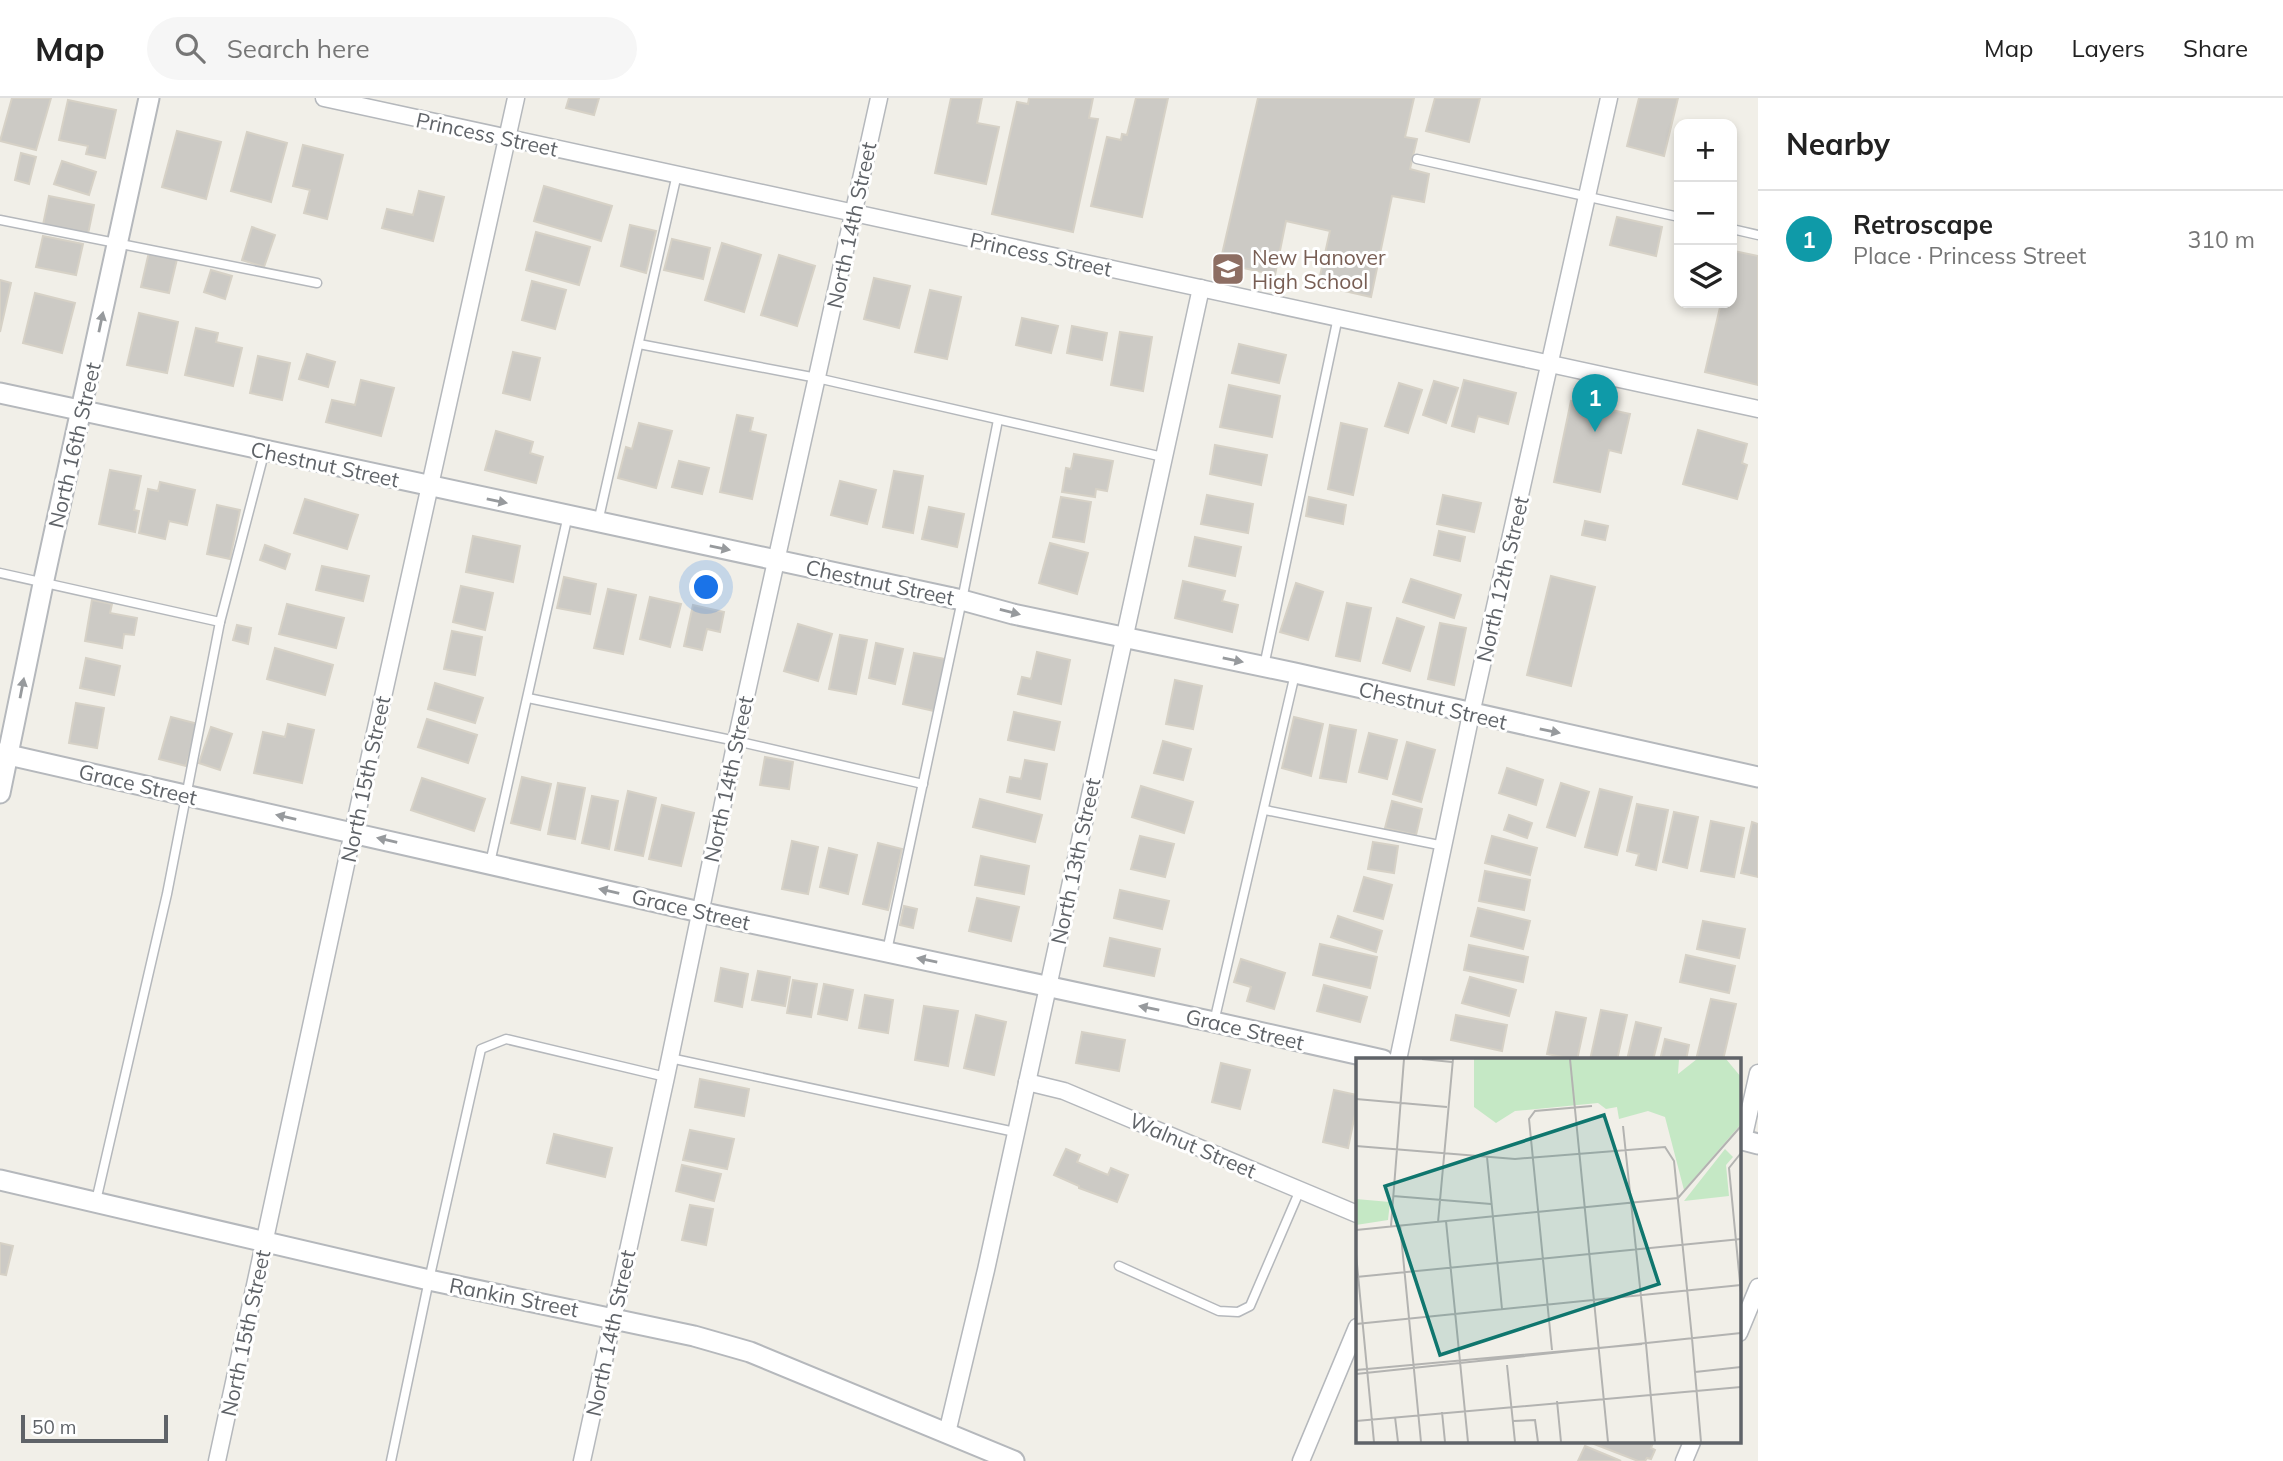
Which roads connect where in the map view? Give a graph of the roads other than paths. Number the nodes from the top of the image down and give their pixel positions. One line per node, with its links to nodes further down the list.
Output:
1 (149, 98): 15 (street, North 16th Street)
2 (324, 98): 6 (street, Princess Street)
3 (516, 98): 6 (street, North 15th Street)
4 (879, 98): 10 (street, North 14th Street)
5 (1609, 98): 9 (street, North 12th Street)
6 (507, 139): 8 (street, Princess Street); 28 (street, North 15th Street)
7 (1417, 159): 9 (lane)
8 (677, 174): 10 (street, Princess Street); 19 (lane)
9 (1588, 196): 11 (lane); 20 (street, North 12th Street)
10 (853, 213): 17 (street, Princess Street); 21 (street, North 14th Street)
11 (1674, 216)
12 (0, 220): 15 (lane)
13 (1737, 230): 14 (lane)
14 (1758, 235)
15 (119, 242): 16 (lane); 24 (street, North 16th Street, one-way to 15)
16 (317, 283)
17 (1201, 288): 18 (street, Princess Street); 27 (street, North 13th Street)
18 (1338, 317): 20 (street, Princess Street); 37 (lane)
19 (639, 344): 21 (lane); 30 (lane)
20 (1550, 364): 23 (street, Princess Street); 40 (street, North 12th Street)
21 (817, 378): 25 (lane); 31 (street, North 14th Street)
22 (0, 393): 24 (street, Chestnut Street)
23 (1758, 409)
24 (82, 412): 26 (street, Chestnut Street); 33 (street, North 16th Street)
25 (998, 420): 27 (lane); 34 (lane)
26 (265, 450): 28 (street, Chestnut Street); 35 (lane)
27 (1163, 457): 36 (street, North 13th Street)
28 (430, 487): 29 (street, Chestnut Street, one-way to 29); 48 (street, North 15th Street)
29 (568, 515): 30 (street, Chestnut Street); 39 (lane)
30 (598, 522): 31 (street, Chestnut Street, one-way to 31)
31 (776, 560): 34 (street, Chestnut Street); 41 (street, North 14th Street)
32 (0, 573): 33 (lane)
33 (43, 584): 35 (lane); 42 (street, North 16th Street, one-way to 33)
34 (962, 600): 36 (street, Chestnut Street, one-way to 36); 44 (lane)
35 (220, 622): 46 (lane)
36 (1123, 636): 37 (street, Chestnut Street, one-way to 37); 53 (street, North 13th Street)
37 (1264, 666): 38 (street, Chestnut Street)
38 (1295, 673): 40 (street, Chestnut Street); 47 (lane)
39 (528, 698): 41 (lane); 50 (lane)
40 (1471, 714): 43 (street, Chestnut Street, one-way to 43); 49 (street, North 12th Street)
41 (736, 741): 44 (lane); 51 (street, North 14th Street)
42 (4, 754): 45 (street, North 16th Street); 46 (street, Grace Street)
43 (1758, 777)
44 (923, 784): 52 (lane)
45 (0, 793)
46 (186, 794): 48 (street, Grace Street, one-way to 46); 65 (lane)
47 (1265, 810): 49 (lane); 54 (lane)
48 (353, 832): 50 (street, Grace Street, one-way to 48); 67 (street, North 15th Street)
49 (1444, 846): 57 (street, North 12th Street)
50 (490, 863): 51 (street, Grace Street, one-way to 50)
51 (700, 912): 52 (street, Grace Street); 55 (street, North 14th Street)
52 (887, 951): 53 (street, Grace Street, one-way to 52)
53 (1047, 986): 54 (street, Grace Street, one-way to 53); 60 (street, North 13th Street)
54 (1214, 1022): 56 (street, Grace Street)
55 (670, 1058): 59 (street, North 14th Street); 61 (lane)
56 (1374, 1058)
57 (1398, 1058)
58 (1758, 1073): 62 (street)
59 (666, 1077): 69 (lane); 71 (street, North 14th Street)
60 (1027, 1082): 61 (street, North 13th Street); 64 (street, Walnut Street)
61 (1015, 1132): 74 (street, North 13th Street)
62 (1747, 1141)
63 (0, 1180): 65 (street, Rankin Street)
64 (1300, 1190): 66 (street, Walnut Street); 68 (lane)
65 (96, 1202): 67 (street, Rankin Street)
66 (1356, 1214)
67 (265, 1241): 69 (street, Rankin Street); 76 (street, North 15th Street)
68 (1119, 1266)
69 (429, 1280): 71 (street, Rankin Street); 77 (lane)
70 (1758, 1287): 72 (street)
71 (612, 1317): 74 (street, Rankin Street); 78 (street, North 14th Street)
72 (1741, 1328)
73 (1356, 1329): 80 (street)
74 (947, 1433): 79 (street, Rankin Street)
75 (1691, 1444): 81 (street)
76 (217, 1461)
77 (391, 1461)
78 (582, 1461)
79 (1014, 1461)
80 (1301, 1461)
81 (1684, 1461)

